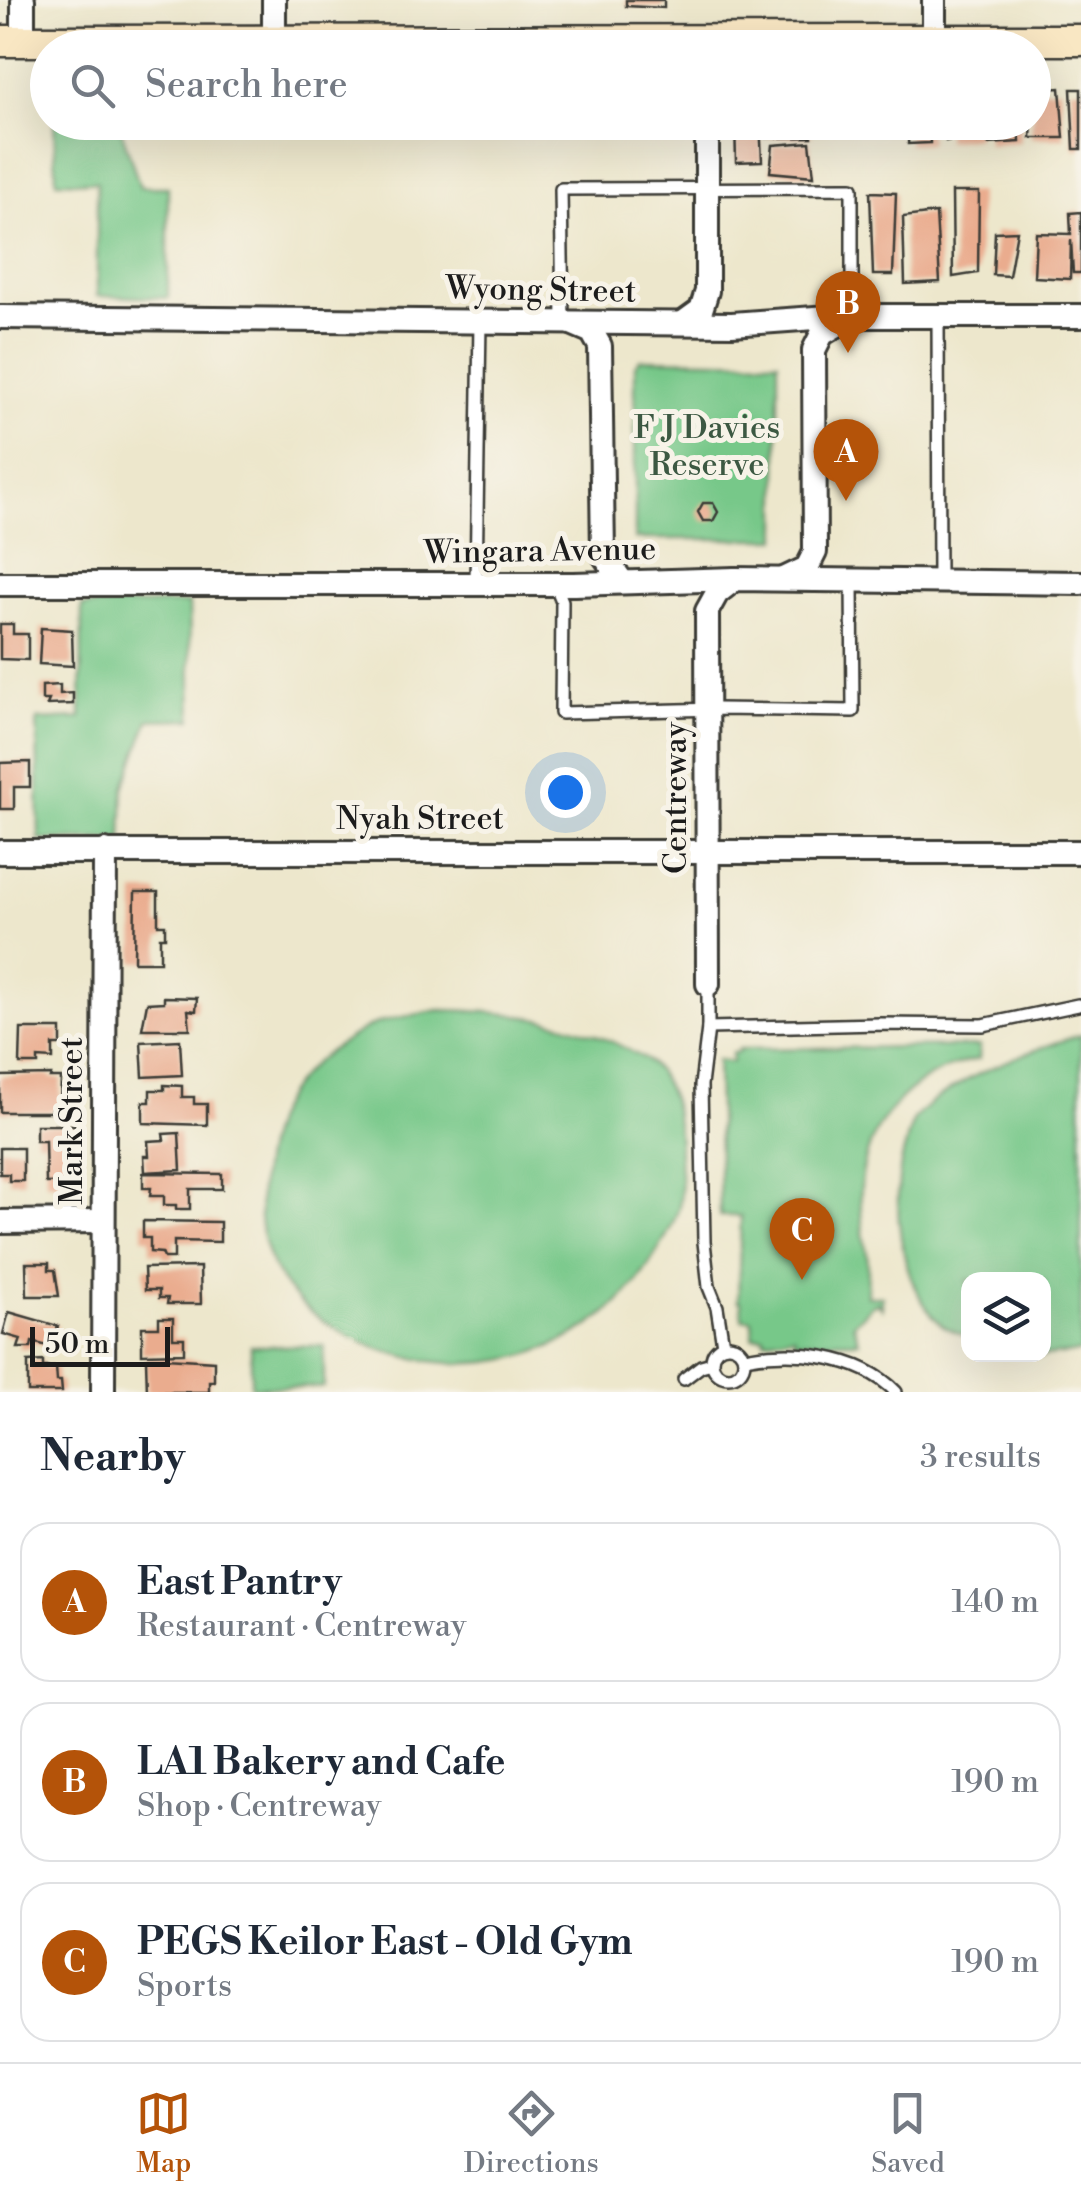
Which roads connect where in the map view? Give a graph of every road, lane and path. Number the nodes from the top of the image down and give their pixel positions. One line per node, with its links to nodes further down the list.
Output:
1 (23, 0): 8 (street)
2 (274, 0): 4 (street)
3 (934, 0): 5 (street)
4 (274, 30)
5 (934, 30)
6 (1051, 40): 7 (main road)
7 (1081, 40)
8 (12, 41)
9 (707, 140): 10 (street)
10 (707, 190): 11 (street); 12 (lane); 16 (lane)
11 (707, 291): 20 (street); 21 (street)
12 (852, 316): 13 (street, Wyong Street); 18 (street, Wyong Street); 22 (street)
13 (938, 316): 14 (street, Wyong Street); 33 (lane)
14 (1081, 316)
15 (0, 317): 17 (street, Wyong Street)
16 (563, 321): 17 (street, Wyong Street); 19 (street, Wyong Street); 23 (street)
17 (480, 322): 32 (lane)
18 (786, 322): 21 (street, Wyong Street); 22 (street)
19 (627, 323): 20 (street, Wyong Street); 23 (street)
20 (683, 323): 21 (street, Wyong Street)
21 (732, 324)
22 (814, 350): 25 (street)
23 (601, 356): 24 (street)
24 (602, 554): 28 (street); 30 (street)
25 (814, 558): 27 (street); 31 (street)
26 (735, 579): 27 (street, Wingara Avenue); 29 (street, Wingara Avenue); 36 (street)
27 (784, 579): 31 (street, Wingara Avenue)
28 (621, 580): 29 (street, Wingara Avenue); 30 (street, Wingara Avenue)
29 (680, 581): 36 (street)
30 (554, 582): 32 (street, Wingara Avenue); 37 (lane)
31 (852, 582): 33 (street, Wingara Avenue); 37 (lane)
32 (476, 583): 35 (street, Wingara Avenue)
33 (939, 583): 34 (street, Wingara Avenue)
34 (1081, 583)
35 (0, 584)
36 (708, 611): 37 (street, Centreway)
37 (708, 709): 40 (street, Centreway)
38 (105, 850): 39 (street, Nyah Street); 40 (street, Nyah Street); 45 (street, Mark Street)
39 (0, 852)
40 (708, 852): 41 (street, Nyah Street); 42 (street, Centreway)
41 (1081, 852)
42 (708, 984): 44 (lane)
43 (1078, 1005): 44 (lane)
44 (708, 1028): 47 (lane)
45 (102, 1221): 46 (street); 51 (street, Mark Street)
46 (0, 1222)
47 (723, 1345): 48 (lane); 49 (lane)
48 (744, 1358): 49 (lane); 52 (lane)
49 (712, 1363): 50 (lane)
50 (684, 1379)
51 (103, 1392)
52 (896, 1392)

